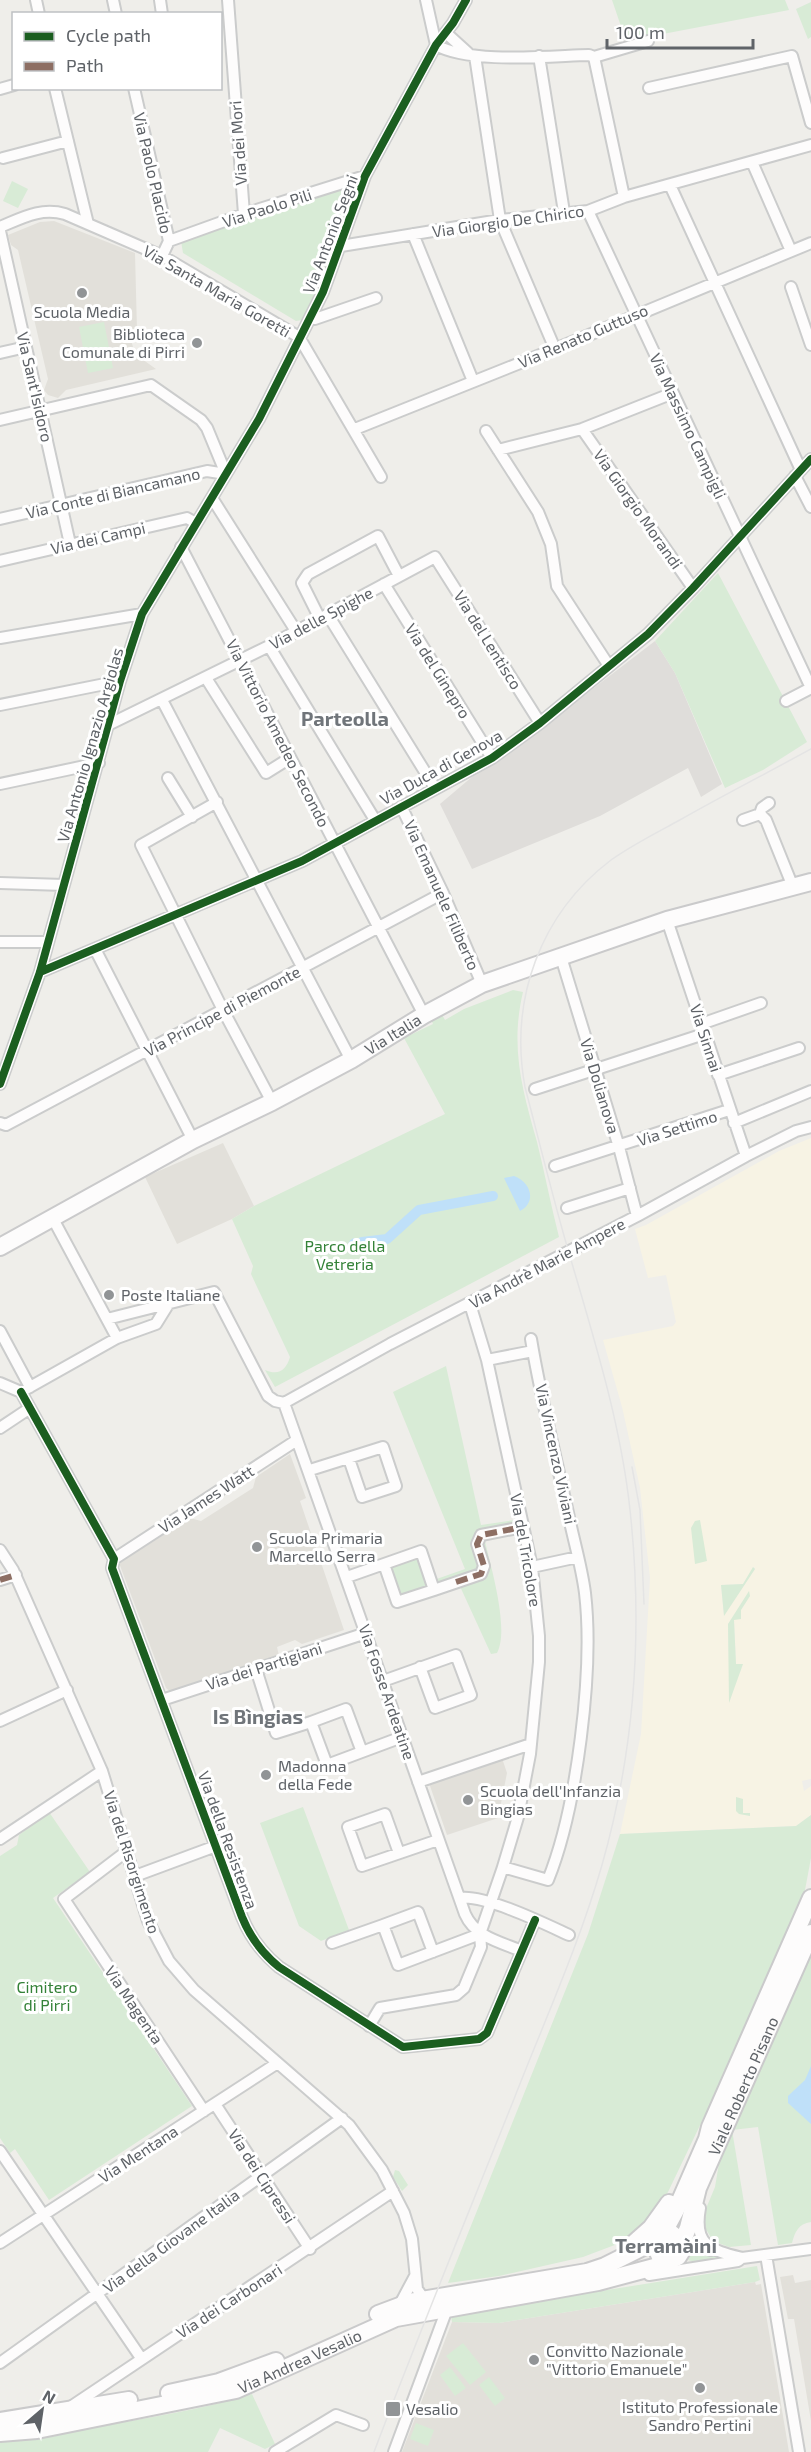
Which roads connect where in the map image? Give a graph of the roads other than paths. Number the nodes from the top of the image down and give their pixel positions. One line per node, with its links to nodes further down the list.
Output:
1 (228, 0): 4 (street, Via dei Mori)
2 (426, 0): 7 (street)
3 (465, 0): 5 (street, Via Antonio Segni)
4 (225, 31): 24 (street, Via dei Mori)
5 (446, 33): 7 (street, Via Antonio Segni); 8 (street)
6 (648, 41): 10 (street)
7 (436, 45): 8 (street); 19 (street, Via Antonio Segni)
8 (472, 54): 9 (street); 25 (street)
9 (539, 56): 10 (street); 23 (street)
10 (594, 57): 21 (street)
11 (649, 88): 14 (street)
12 (55, 90): 15 (street)
13 (134, 90): 29 (street, Via Paolo Placido)
14 (811, 123)
15 (68, 141): 17 (street); 26 (street)
16 (811, 145): 18 (street, Via Giorgio De Chirico)
17 (3, 158)
18 (752, 162): 20 (street, Via Giorgio De Chirico); 32 (street)
19 (365, 176): 24 (street, Via Paolo Pili); 31 (street, Via Antonio Segni)
20 (670, 185): 21 (street, Via Giorgio De Chirico); 34 (street)
21 (624, 197): 22 (street, Via Giorgio De Chirico)
22 (588, 210): 23 (street, Via Giorgio De Chirico); 37 (street, Via Massimo Campigli)
23 (564, 212): 25 (street, Via Giorgio De Chirico)
24 (244, 214): 29 (street, Via Paolo Pili)
25 (500, 220): 28 (street, Via Giorgio De Chirico); 42 (street)
26 (88, 224): 27 (street, Via Santa Maria Goretti); 33 (street, Via Santa Maria Goretti)
27 (0, 229): 41 (street, Via Sant'Isidoro)
28 (413, 234): 31 (street, Via Giorgio De Chirico); 44 (street)
29 (169, 241): 33 (street, Via Paolo Placido)
30 (811, 243): 32 (street, Via Renato Guttuso)
31 (341, 246): 38 (street, Via Antonio Segni)
32 (791, 251): 34 (street, Via Renato Guttuso)
33 (162, 256): 39 (street, Via Santa Maria Goretti)
34 (714, 282): 37 (street, Via Renato Guttuso); 53 (street)
35 (791, 287): 40 (street)
36 (376, 298): 38 (street)
37 (635, 315): 42 (street, Via Renato Guttuso); 45 (street, Via Massimo Campigli)
38 (311, 316): 39 (street, Via Antonio Segni)
39 (299, 338): 48 (street); 54 (street, Via Antonio Ignazio Argiolas)
40 (811, 345)
41 (26, 347): 43 (street); 46 (street, Via Sant'Isidoro)
42 (555, 350): 44 (street, Via Renato Guttuso)
43 (0, 353)
44 (472, 381): 48 (street, Via Renato Guttuso)
45 (673, 393): 49 (street); 61 (street, Via Massimo Campigli)
46 (41, 411): 47 (street); 54 (street); 57 (street, Via Sant'Isidoro)
47 (0, 420)
48 (355, 429): 55 (street)
49 (582, 429): 51 (street); 68 (street, Via Giorgio Morandi)
50 (486, 431): 51 (street)
51 (498, 450): 75 (street)
52 (811, 459): 53 (street, Via Duca di Genova)
53 (798, 473): 58 (street); 61 (street, Via Duca di Genova)
54 (226, 474): 56 (street, Via Antonio Ignazio Argiolas); 57 (street, Via Conte di Biancamano)
55 (381, 477)
56 (212, 498): 60 (street, Via Antonio Ignazio Argiolas); 71 (street)
57 (62, 505): 59 (street, Via Conte di Biancamano); 62 (street, Via Sant'Isidoro)
58 (811, 507)
59 (0, 519)
60 (196, 523): 62 (street, Via dei Campi); 63 (street, Via Antonio Ignazio Argiolas)
61 (740, 538): 68 (street, Via Duca di Genova); 78 (street, Via Massimo Campigli)
62 (70, 543): 65 (street, Via dei Campi)
63 (181, 547): 69 (street, Via Antonio Ignazio Argiolas); 74 (street, Via Vittorio Amedeo Secondo)
64 (435, 557): 66 (street, Via delle Spighe); 82 (street, Via del Lentisco)
65 (0, 561)
66 (399, 576): 67 (street, Via delle Spighe); 70 (street)
67 (384, 584): 70 (street, Via delle Spighe); 85 (street, Via del Ginepro)
68 (693, 588): 75 (street, Via Duca di Genova)
69 (142, 614): 72 (street); 77 (street, Via Antonio Ignazio Argiolas)
70 (324, 617): 71 (street, Via delle Spighe); 89 (street)
71 (296, 631): 73 (street, Via delle Spighe)
72 (0, 638)
73 (268, 646): 74 (street, Via delle Spighe); 95 (street)
74 (240, 660): 76 (street, Via delle Spighe); 84 (street, Via Vittorio Amedeo Secondo)
75 (609, 666): 82 (street, Via Duca di Genova)
76 (206, 678): 79 (street, Via delle Spighe); 84 (street)
77 (120, 681): 81 (street); 83 (street, Via Antonio Ignazio Argiolas)
78 (811, 688): 80 (street)
79 (162, 700): 83 (street, Via delle Spighe); 90 (street)
80 (786, 701)
81 (0, 705)
82 (540, 723): 85 (street, Via Duca di Genova)
83 (110, 724): 86 (street, Via Antonio Ignazio Argiolas)
84 (290, 758): 97 (street, Via Vittorio Amedeo Secondo)
85 (492, 758): 89 (street, Via Duca di Genova)
86 (99, 763): 88 (street); 101 (street, Via Antonio Ignazio Argiolas)
87 (168, 778): 94 (street)
88 (0, 784)
89 (435, 788): 92 (street, Via Duca di Genova)
90 (217, 802): 94 (street); 98 (street)
91 (769, 803): 93 (street)
92 (401, 806): 95 (street, Via Duca di Genova); 103 (street, Via Emanuele Filiberto)
93 (760, 814): 96 (street); 102 (street)
94 (192, 817): 104 (street)
95 (375, 820): 97 (street, Via Duca di Genova)
96 (743, 820)
97 (335, 842): 98 (street, Via Duca di Genova); 106 (street, Via Vittorio Amedeo Secondo)
98 (257, 879): 104 (street, Via Duca di Genova); 111 (street)
99 (811, 882): 102 (main road, Via Italia)
100 (0, 883): 101 (street)
101 (64, 885): 108 (street, Via Antonio Ignazio Argiolas)
102 (793, 887): 105 (main road, Via Italia)
103 (442, 893): 106 (street, Via Principe di Piemonte); 113 (street, Via Emanuele Filiberto)
104 (176, 914): 109 (street, Via Duca di Genova); 115 (street)
105 (668, 920): 110 (main road, Via Italia); 117 (street, Via Sinnai)
106 (379, 928): 111 (street, Via Principe di Piemonte); 116 (street, Via Vittorio Amedeo Secondo)
107 (0, 942): 108 (street)
108 (47, 942): 112 (street, Via Antonio Ignazio Argiolas)
109 (95, 949): 112 (street, Via Duca di Genova); 119 (street)
110 (561, 957): 113 (main road, Via Italia); 121 (street, Via Dolianova)
111 (303, 968): 115 (street, Via Principe di Piemonte); 120 (street)
112 (40, 972): 123 (street, Via Antonio Ignazio Argiolas)
113 (482, 984): 116 (main road, Via Italia)
114 (761, 1003): 117 (street)
115 (224, 1010): 119 (street, Via Principe di Piemonte); 126 (street)
116 (424, 1015): 120 (main road, Via Italia)
117 (703, 1029): 121 (street); 122 (street, Via Sinnai)
118 (799, 1048): 122 (street)
119 (148, 1050): 129 (street, Via Principe di Piemonte); 131 (street)
120 (351, 1060): 126 (main road, Via Italia)
121 (596, 1070): 124 (street); 132 (street, Via Dolianova)
122 (718, 1075): 127 (street, Via Sinnai)
123 (0, 1084)
124 (535, 1089)
125 (811, 1091): 128 (street)
126 (272, 1102): 131 (main road, Via Italia)
127 (729, 1110): 128 (street, Via Sinnai); 132 (street, Via Settimo)
128 (734, 1123): 133 (street, Via Sinnai)
129 (0, 1124)
130 (811, 1127): 133 (street, Via Andrè Marie Ampere)
131 (193, 1140): 138 (main road, Via Italia)
132 (619, 1147): 134 (street, Via Settimo); 135 (street, Via Dolianova)
133 (746, 1156): 137 (street, Via Andrè Marie Ampere)
134 (555, 1166)
135 (630, 1188): 136 (street); 137 (street, Via Dolianova)
136 (567, 1208)
137 (637, 1216): 141 (street, Via Andrè Marie Ampere)
138 (52, 1217): 139 (main road, Via Italia); 142 (street)
139 (0, 1247)
140 (169, 1303): 142 (street); 144 (street); 150 (street)
141 (470, 1304): 147 (street, Via del Tricolore); 150 (street, Via Andrè Marie Ampere)
142 (107, 1319): 144 (street)
143 (0, 1331): 149 (street, Via della Resistenza)
144 (117, 1338): 149 (street)
145 (531, 1339): 146 (street, Via Vincenzo Viviani)
146 (533, 1351): 147 (street); 158 (street, Via Vincenzo Viviani)
147 (487, 1360): 156 (street, Via del Tricolore)
148 (0, 1383): 149 (street)
149 (26, 1389): 151 (street, Via della Resistenza)
150 (284, 1403): 153 (street, Via Fosse Ardeatine)
151 (30, 1408): 152 (street); 159 (street, Via della Resistenza)
152 (0, 1428)
153 (297, 1440): 155 (street, Via Fosse Ardeatine); 159 (street, Via James Watt)
154 (349, 1459): 154 (street); 155 (street)
155 (310, 1470): 163 (street, Via Fosse Ardeatine)
156 (523, 1527): 161 (street, Via del Tricolore); 165 (street)
157 (0, 1550): 162 (street, Via del Risorgimento)
158 (578, 1557): 161 (street); 184 (street, Via Vincenzo Viviani)
159 (114, 1559): 171 (street, Via della Resistenza)
160 (384, 1564): 163 (street); 165 (street); 165 (street)
161 (532, 1567): 175 (street, Via del Tricolore)
162 (16, 1575): 164 (street); 170 (street, Via del Risorgimento)
163 (347, 1577): 166 (street, Via Fosse Ardeatine)
164 (0, 1580)
165 (434, 1590)
166 (366, 1633): 168 (street, Via dei Partigiani); 169 (street, Via Fosse Ardeatine)
167 (420, 1667): 167 (street); 169 (street)
168 (256, 1669): 171 (street, Via dei Partigiani); 173 (street)
169 (383, 1681): 174 (street, Via Fosse Ardeatine)
170 (67, 1690): 172 (street); 177 (street, Via del Risorgimento)
171 (162, 1700): 181 (street, Via della Resistenza)
172 (0, 1721)
173 (311, 1722): 176 (street); 176 (street)
174 (402, 1737): 176 (street); 178 (street, Via Fosse Ardeatine)
175 (531, 1744): 178 (street); 184 (street, Via del Tricolore)
176 (362, 1752)
177 (102, 1771): 179 (street); 182 (street, Via del Risorgimento)
178 (418, 1782): 180 (street, Via Fosse Ardeatine)
179 (0, 1839)
180 (438, 1840): 183 (street); 186 (street, Via Fosse Ardeatine)
181 (216, 1846): 185 (street); 197 (street, Via della Resistenza)
182 (127, 1851): 185 (street, Via del Risorgimento); 200 (street, Via Magenta)
183 (399, 1853): 183 (street)
184 (503, 1867): 188 (street, Via del Tricolore)
185 (135, 1876): 198 (street, Via del Risorgimento)
186 (460, 1898): 188 (street); 192 (street, Via Fosse Ardeatine)
187 (811, 1898): 202 (main road, Viale Roberto Pisano)
188 (491, 1904): 189 (street); 192 (street)
189 (535, 1920): 193 (street); 195 (street, Via della Resistenza)
190 (383, 1925): 194 (street); 196 (street); 196 (street)
191 (811, 1933): 204 (main road, Viale Roberto Pisano)
192 (480, 1934): 195 (street); 196 (street); 197 (street)
193 (569, 1935)
194 (332, 1943)
195 (522, 1951): 197 (street, Via della Resistenza)
196 (433, 1952)
197 (369, 2026)
198 (276, 2064): 199 (street, Via Mentana); 201 (street, Via del Risorgimento)
199 (215, 2104): 200 (street, Via Mentana); 205 (street, Via dei Cipressi)
200 (204, 2111): 208 (street, Via Mentana)
201 (342, 2118): 205 (street, Via della Giovane Italia); 206 (street, Via del Risorgimento)
202 (710, 2127): 207 (main road, Viale Roberto Pisano); 209 (main road, Viale Roberto Pisano)
203 (0, 2151): 208 (street)
204 (705, 2174): 211 (main road, Viale Roberto Pisano); 214 (street)
205 (261, 2175): 212 (street, Via dei Cipressi); 222 (street, Via della Giovane Italia)
206 (393, 2191): 212 (street, Via dei Carbonari); 219 (street, Via del Risorgimento)
207 (662, 2214): 220 (main road, Via Andrea Vesalio)
208 (44, 2216): 210 (street, Via Mentana); 222 (street)
209 (660, 2237): 211 (main road); 217 (main road); 220 (main road, Via Andrea Vesalio)
210 (0, 2243)
211 (682, 2243): 214 (street, Via Andrea Vesalio); 217 (main road)
212 (310, 2249): 226 (street, Via dei Carbonari)
213 (811, 2249): 215 (street, Via Andrea Vesalio)
214 (714, 2251): 216 (street, Via Andrea Vesalio)
215 (766, 2255): 216 (street, Via Andrea Vesalio); 236 (street)
216 (742, 2258): 218 (street, Via Andrea Vesalio)
217 (670, 2260): 218 (street); 221 (main road, Via Andrea Vesalio)
218 (691, 2268): 221 (street, Via Andrea Vesalio)
219 (415, 2276): 223 (street, Via del Risorgimento); 224 (street)
220 (561, 2276): 223 (main road, Via Andrea Vesalio)
221 (598, 2282): 225 (main road, Via Andrea Vesalio)
222 (97, 2294): 226 (street); 227 (street, Via della Giovane Italia)
223 (424, 2299): 224 (main road, Via Andrea Vesalio)
224 (399, 2306): 229 (main road, Via Andrea Vesalio)
225 (447, 2309): 233 (main road, Via Andrea Vesalio); 235 (street)
226 (141, 2358): 228 (street, Via dei Carbonari)
227 (0, 2363)
228 (112, 2379): 229 (street); 230 (street, Via dei Carbonari)
229 (121, 2401): 230 (main road, Via Andrea Vesalio)
230 (64, 2411): 231 (main road, Via Andrea Vesalio)
231 (0, 2421)
232 (363, 2425): 234 (street)
233 (0, 2433)
234 (275, 2452)
235 (394, 2452)
236 (799, 2452)

